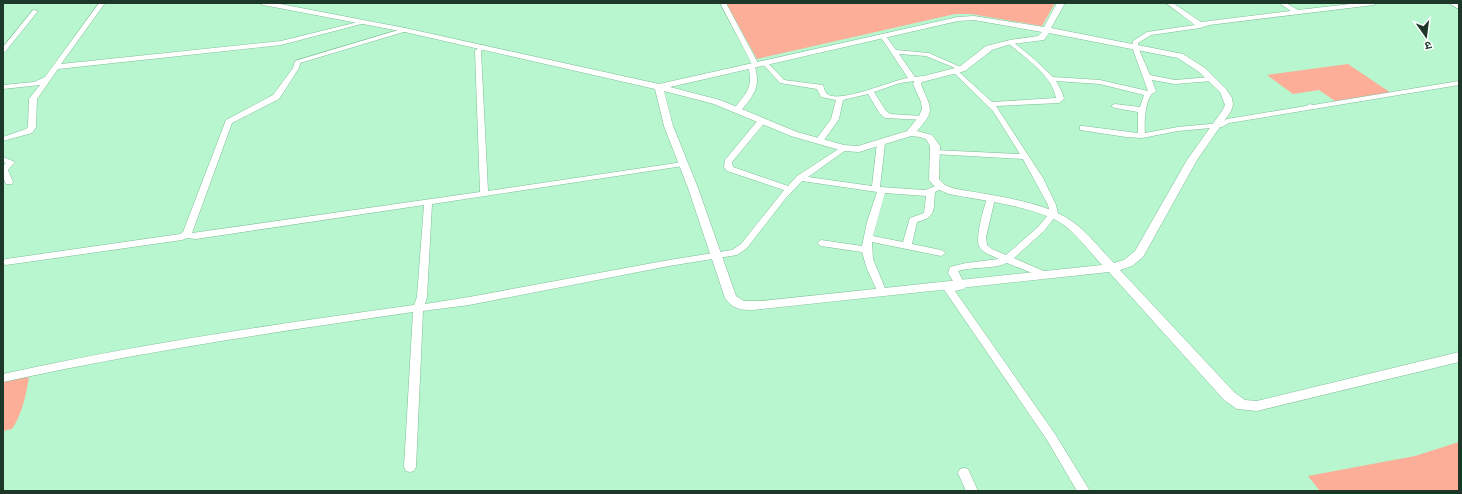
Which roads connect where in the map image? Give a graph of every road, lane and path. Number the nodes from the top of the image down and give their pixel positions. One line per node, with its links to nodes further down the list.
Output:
1 (102, 3): 25 (street)
2 (263, 3): 9 (street)
3 (723, 3): 24 (street)
4 (1061, 3): 16 (street)
5 (1169, 3): 14 (street)
6 (1282, 3): 12 (street)
7 (1374, 3): 12 (street)
8 (1451, 3): 10 (street)
9 (272, 4): 13 (street)
10 (1459, 7)
11 (35, 11): 21 (street)
12 (1296, 12): 14 (street)
13 (362, 23): 15 (street); 25 (street)
14 (1200, 25): 20 (street)
15 (405, 30): 19 (street); 66 (street)
16 (1047, 30): 17 (street); 18 (street); 20 (street)
17 (883, 36): 22 (street); 23 (street)
18 (1010, 42): 26 (street); 31 (street)
19 (482, 47): 35 (street); 62 (street)
20 (1135, 47): 27 (street); 32 (street)
21 (3, 51)
22 (894, 52): 26 (street); 30 (street)
23 (765, 63): 24 (street); 38 (street)
24 (754, 65): 35 (street); 41 (street)
25 (56, 67): 29 (street)
26 (959, 70): 28 (street); 39 (street)
27 (1147, 77): 32 (street); 37 (street)
28 (922, 78): 30 (street); 43 (street)
29 (48, 79): 34 (street); 49 (street)
30 (912, 79): 36 (street)
31 (1050, 79): 37 (street); 39 (street)
32 (1211, 79): 45 (street)
33 (1459, 83): 45 (street)
34 (3, 87)
35 (659, 87): 41 (street); 56 (street)
36 (870, 91): 38 (street); 43 (street)
37 (1148, 93): 42 (street)
38 (840, 98): 50 (street)
39 (990, 104): 54 (street)
40 (1115, 106): 42 (street)
41 (737, 110): 44 (street)
42 (1142, 110): 48 (street)
43 (922, 118): 47 (street)
44 (762, 122): 50 (street); 59 (street)
45 (1215, 126): 48 (street); 75 (street)
46 (1083, 128): 48 (street)
47 (910, 133): 51 (street); 53 (street)
48 (1142, 136)
49 (3, 138)
50 (819, 141): 52 (street)
51 (881, 143): 52 (street); 61 (street)
52 (843, 148): 57 (street)
53 (934, 152): 54 (street); 60 (street)
54 (1025, 157): 65 (street)
55 (3, 159): 58 (street)
56 (683, 164): 62 (street); 72 (street)
57 (800, 178): 59 (street); 61 (street)
58 (9, 182)
59 (788, 189): 72 (street)
60 (936, 189): 61 (street); 63 (street); 69 (street)
61 (879, 190): 67 (street)
62 (484, 194): 64 (street)
63 (991, 199): 65 (street); 73 (street)
64 (428, 202): 66 (street); 79 (street)
65 (1054, 215): 73 (street); 75 (street)
66 (187, 234): 74 (street)
67 (869, 238): 69 (street); 70 (street)
68 (820, 243): 70 (street)
69 (907, 246): 71 (street)
70 (867, 250): 78 (street)
71 (941, 253)
72 (717, 256): 78 (street); 79 (street)
73 (1007, 259): 76 (street); 77 (street)
74 (6, 262)
75 (1112, 268): 76 (street); 80 (street)
76 (1045, 275): 77 (street)
77 (960, 284): 78 (street); 85 (street)
78 (882, 293)
79 (418, 309): 81 (street); 82 (street)
80 (1459, 357)
81 (3, 378)
82 (410, 467)
83 (964, 473): 84 (street)
84 (972, 491)
85 (1084, 491)

